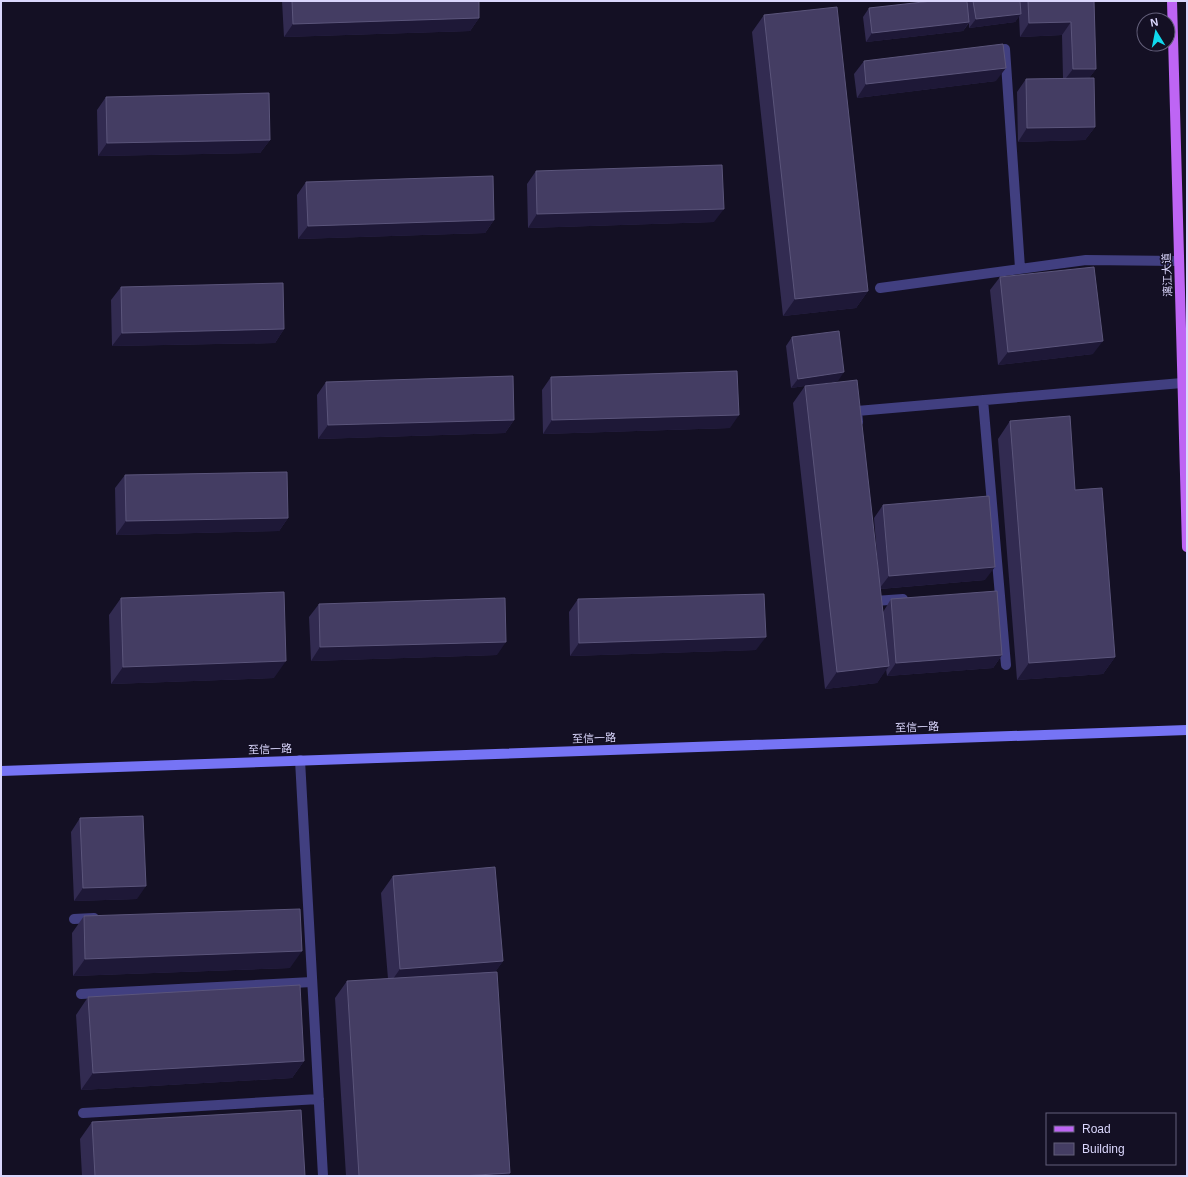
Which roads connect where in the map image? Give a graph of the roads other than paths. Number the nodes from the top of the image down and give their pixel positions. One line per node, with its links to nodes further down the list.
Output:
1 (1172, 1): 3 (main road, 漓江大道)
2 (1005, 49): 4 (lane)
3 (1179, 261): 4 (lane); 6 (main road, 漓江大道)
4 (1020, 268): 5 (lane)
5 (880, 288)
6 (1182, 383): 7 (lane); 9 (main road, 漓江大道)
7 (983, 400): 8 (lane); 12 (lane)
8 (859, 435)
9 (1187, 547)
10 (914, 598): 11 (lane)
11 (875, 601)
12 (1006, 664)
13 (1187, 730): 14 (street, 至信一路)
14 (300, 760): 15 (street, 至信一路); 18 (lane)
15 (1, 771)
16 (105, 918): 17 (lane)
17 (74, 919)
18 (312, 982): 19 (lane); 20 (lane)
19 (81, 994)
20 (319, 1099): 21 (lane); 22 (lane)
21 (83, 1113)
22 (323, 1176)

